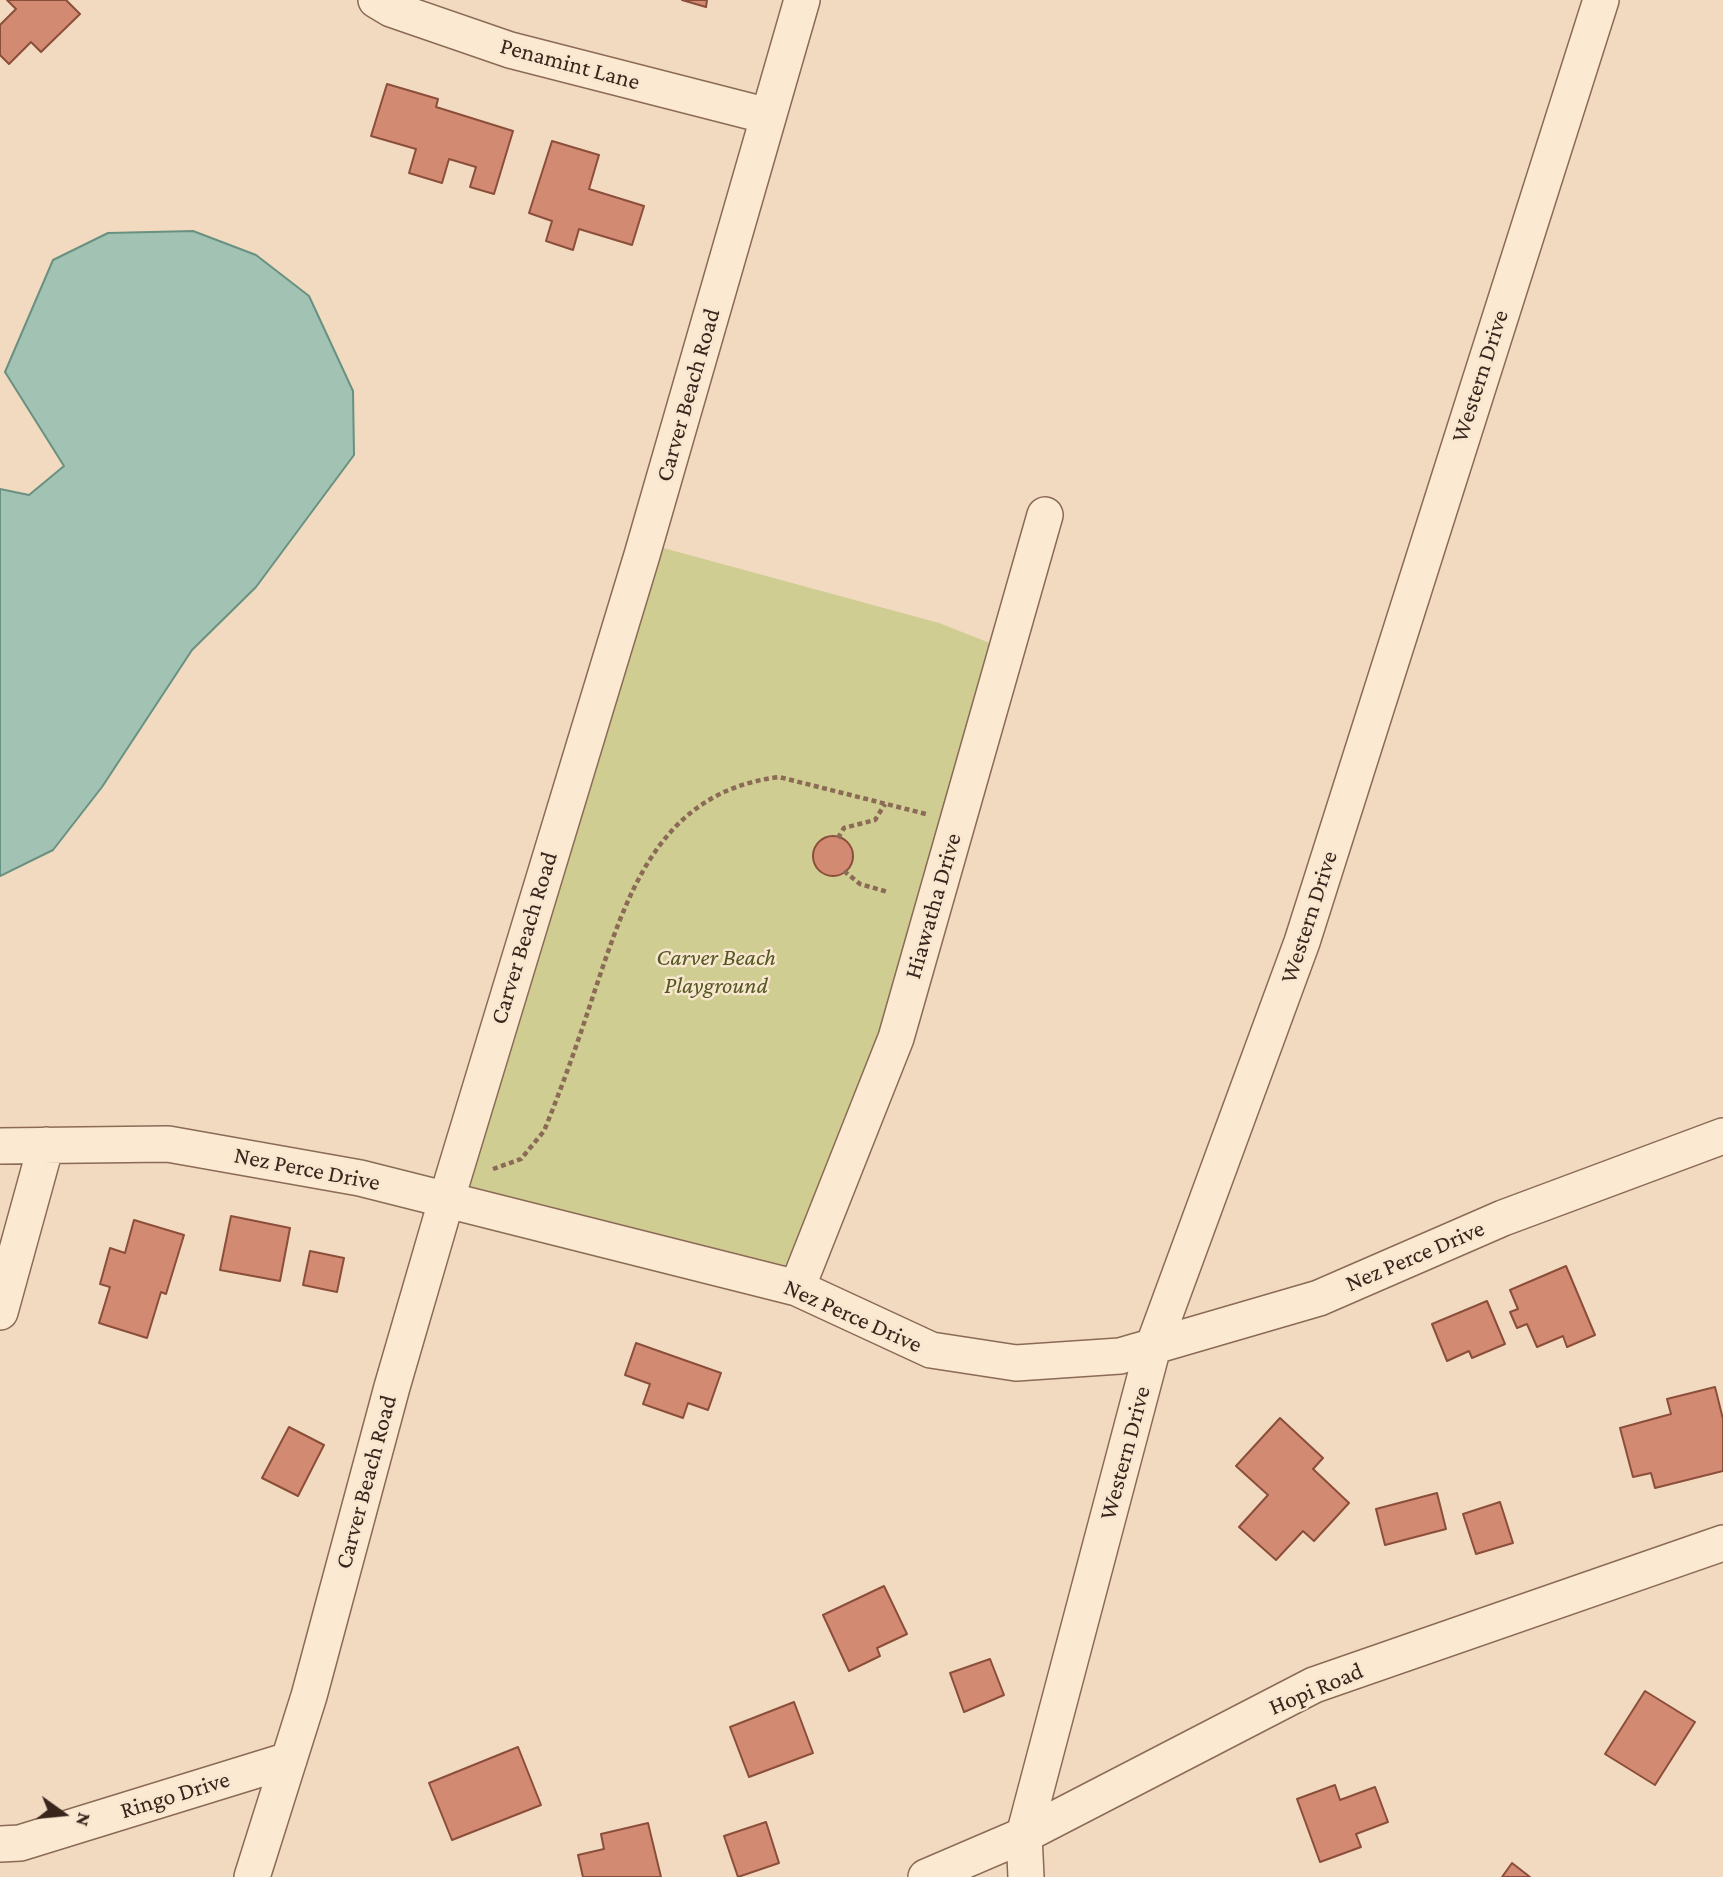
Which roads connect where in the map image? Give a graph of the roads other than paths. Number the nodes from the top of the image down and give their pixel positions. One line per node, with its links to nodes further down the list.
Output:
1 (376, 0): 4 (street, Penamint Lane)
2 (802, 0): 4 (street, Carver Beach Road)
3 (1601, 0): 12 (street, Western Drive)
4 (768, 116): 9 (street, Carver Beach Road)
5 (1045, 515): 10 (street, Hiawatha Drive)
6 (1723, 1136): 12 (street, Nez Perce Drive)
7 (46, 1145): 8 (street, Nez Perce Drive); 9 (street, Nez Perce Drive); 11 (street)
8 (0, 1146)
9 (447, 1198): 10 (street, Nez Perce Drive); 14 (street, Carver Beach Road)
10 (797, 1288): 12 (street, Nez Perce Drive)
11 (0, 1312)
12 (1153, 1347): 15 (street, Western Drive)
13 (1723, 1543): 15 (street, Hopi Road)
14 (289, 1760): 16 (street, Ringo Drive); 17 (street, Carver Beach Road)
15 (1024, 1835): 18 (street, Hopi Road); 19 (street, Western Drive)
16 (10, 1843)
17 (252, 1877)
18 (926, 1877)
19 (1026, 1877)

